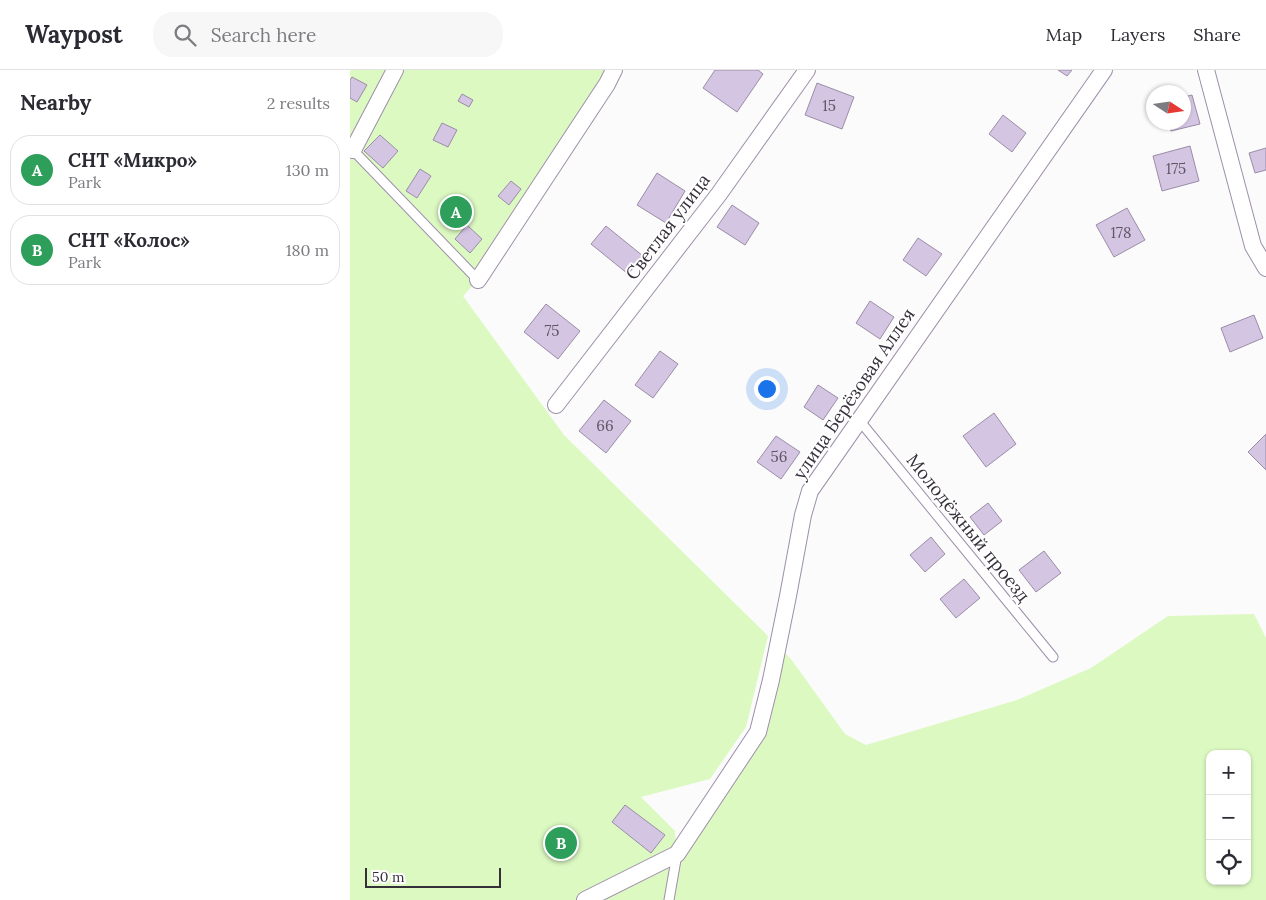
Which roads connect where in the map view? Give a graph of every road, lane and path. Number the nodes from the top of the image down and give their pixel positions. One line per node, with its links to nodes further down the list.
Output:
1 (396, 70): 6 (street)
2 (614, 70): 9 (street)
3 (807, 70): 10 (street, Светлая улица)
4 (1104, 70): 11 (street, улица Берёзовая Аллея)
5 (1206, 70): 7 (street)
6 (351, 149): 9 (lane)
7 (1259, 244): 8 (street)
8 (1266, 268)
9 (478, 280)
10 (556, 405)
11 (859, 420): 12 (lane, Молодёжный проезд); 13 (street, улица Берёзовая Аллея)
12 (1053, 657)
13 (677, 854): 14 (street); 15 (lane)
14 (586, 900)
15 (670, 900)

